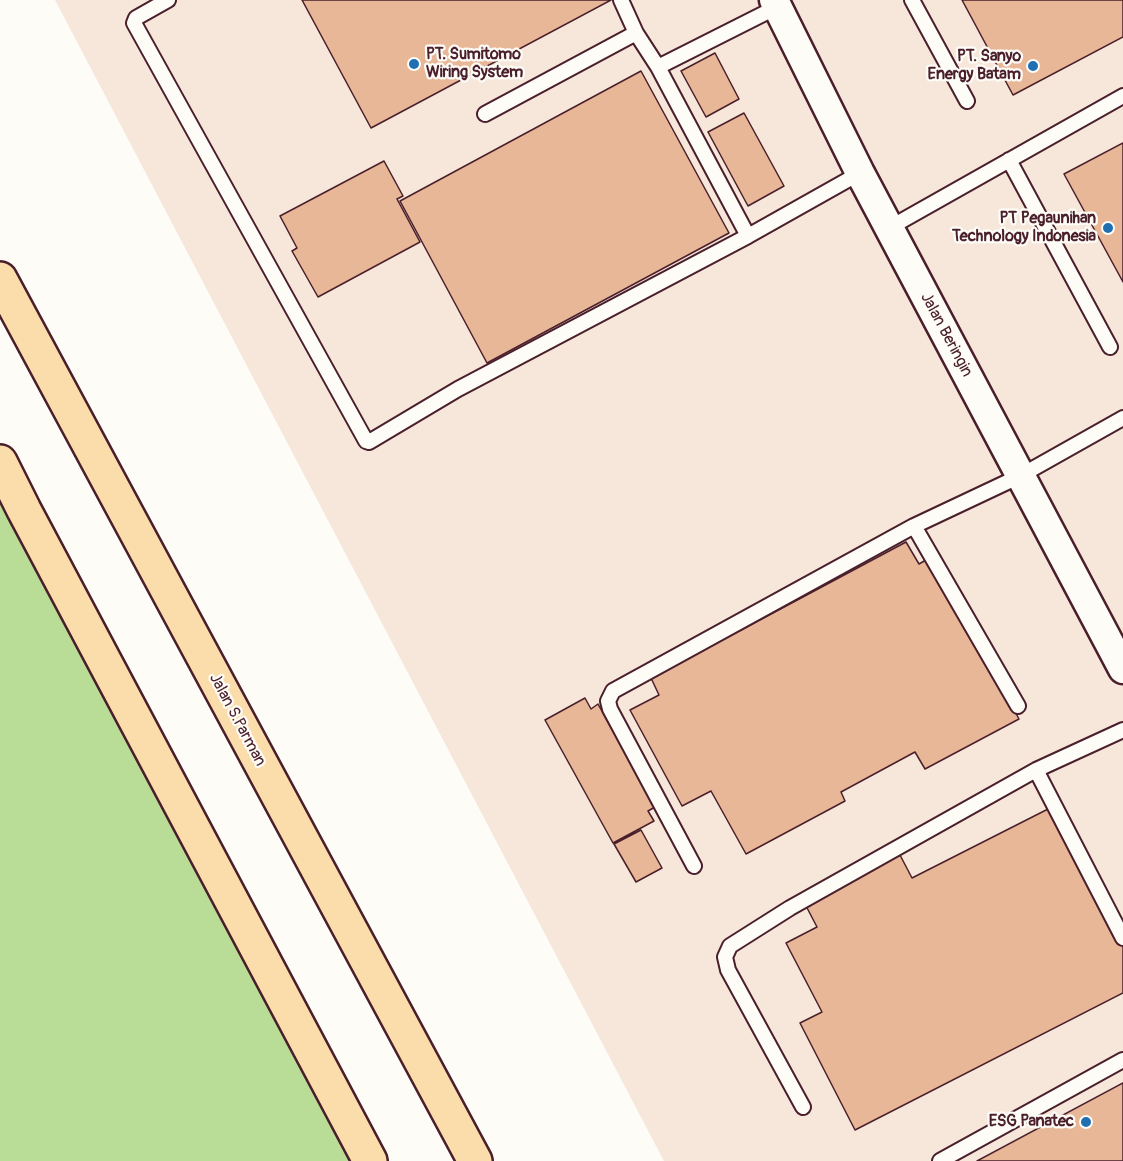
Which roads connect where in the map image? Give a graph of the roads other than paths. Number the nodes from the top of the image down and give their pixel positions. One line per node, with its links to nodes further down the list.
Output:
1 (168, 0): 13 (lane)
2 (621, 0): 5 (lane)
3 (912, 0): 8 (lane)
4 (775, 3): 6 (lane); 11 (street, Jalan Beringin)
5 (636, 33): 6 (lane); 9 (lane)
6 (658, 67): 13 (lane)
7 (1123, 96): 10 (lane)
8 (967, 102)
9 (485, 114)
10 (1009, 160): 12 (lane); 15 (lane)
11 (860, 173): 12 (street, Jalan Beringin); 13 (lane)
12 (889, 228): 18 (street, Jalan Beringin)
13 (748, 236)
14 (0, 279): 29 (main road, Jalan S.Parman)
15 (1110, 347)
16 (1123, 418): 18 (lane)
17 (0, 462): 28 (main road)
18 (1020, 476): 19 (lane); 20 (street, Jalan Beringin)
19 (914, 526): 21 (lane); 24 (lane)
20 (1123, 669)
21 (1018, 706)
22 (1123, 730): 23 (lane)
23 (1036, 770): 25 (lane); 27 (lane)
24 (694, 866)
25 (1123, 938)
26 (1123, 1060): 30 (lane)
27 (803, 1107)
28 (369, 1161)
29 (475, 1161)
30 (940, 1161)

